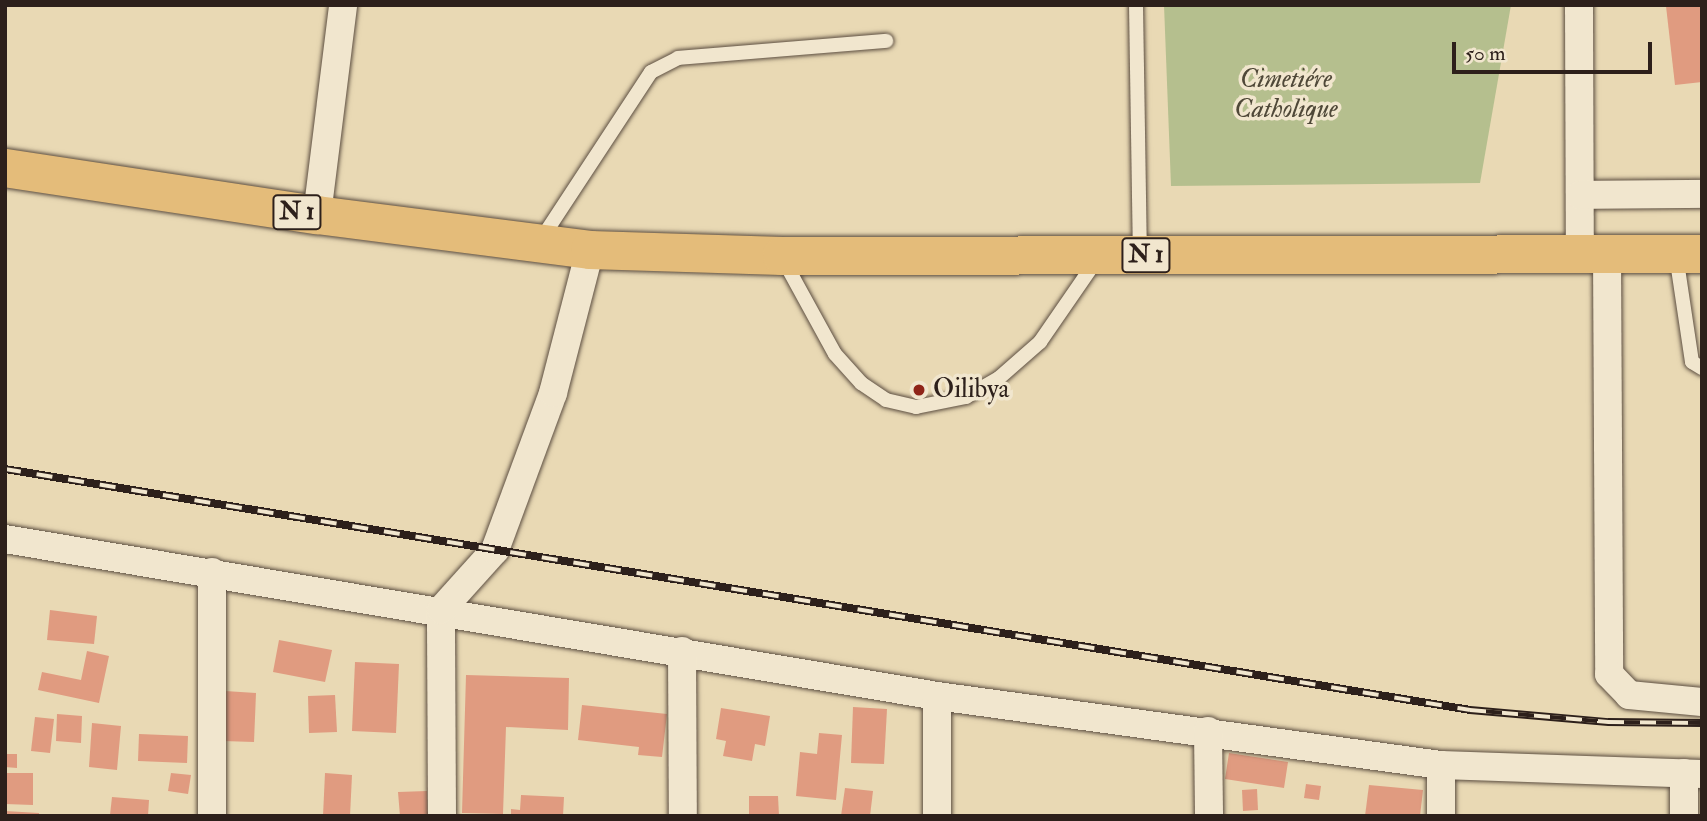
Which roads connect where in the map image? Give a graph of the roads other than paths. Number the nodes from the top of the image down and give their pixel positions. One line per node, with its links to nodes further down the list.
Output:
1 (343, 5): 8 (street)
2 (1136, 5): 13 (lane)
3 (1579, 5): 7 (street)
4 (886, 41): 9 (lane)
5 (5, 168): 8 (highway, N 1)
6 (1702, 194): 7 (street)
7 (1580, 195): 11 (street)
8 (317, 215): 9 (highway, N 1)
9 (537, 246): 10 (highway, N 1)
10 (590, 250): 14 (highway, N 1); 19 (street)
11 (1594, 254): 12 (highway, N 1); 13 (highway, N 1); 22 (street)
12 (1689, 254): 16 (lane)
13 (1140, 255): 15 (highway, N 1)
14 (782, 256): 15 (highway, N 1); 15 (lane)
15 (1099, 256)
16 (1702, 368)
17 (5, 539): 18 (street)
18 (212, 572): 19 (street); 26 (street)
19 (441, 610): 20 (street); 27 (street)
20 (682, 651): 21 (street); 28 (street)
21 (937, 695): 23 (street); 29 (street)
22 (1702, 702)
23 (1208, 731): 24 (street); 30 (street)
24 (1441, 765): 25 (street); 31 (street)
25 (1693, 773): 32 (street)
26 (212, 816)
27 (442, 816)
28 (683, 816)
29 (937, 816)
30 (1209, 816)
31 (1441, 816)
32 (1684, 816)

